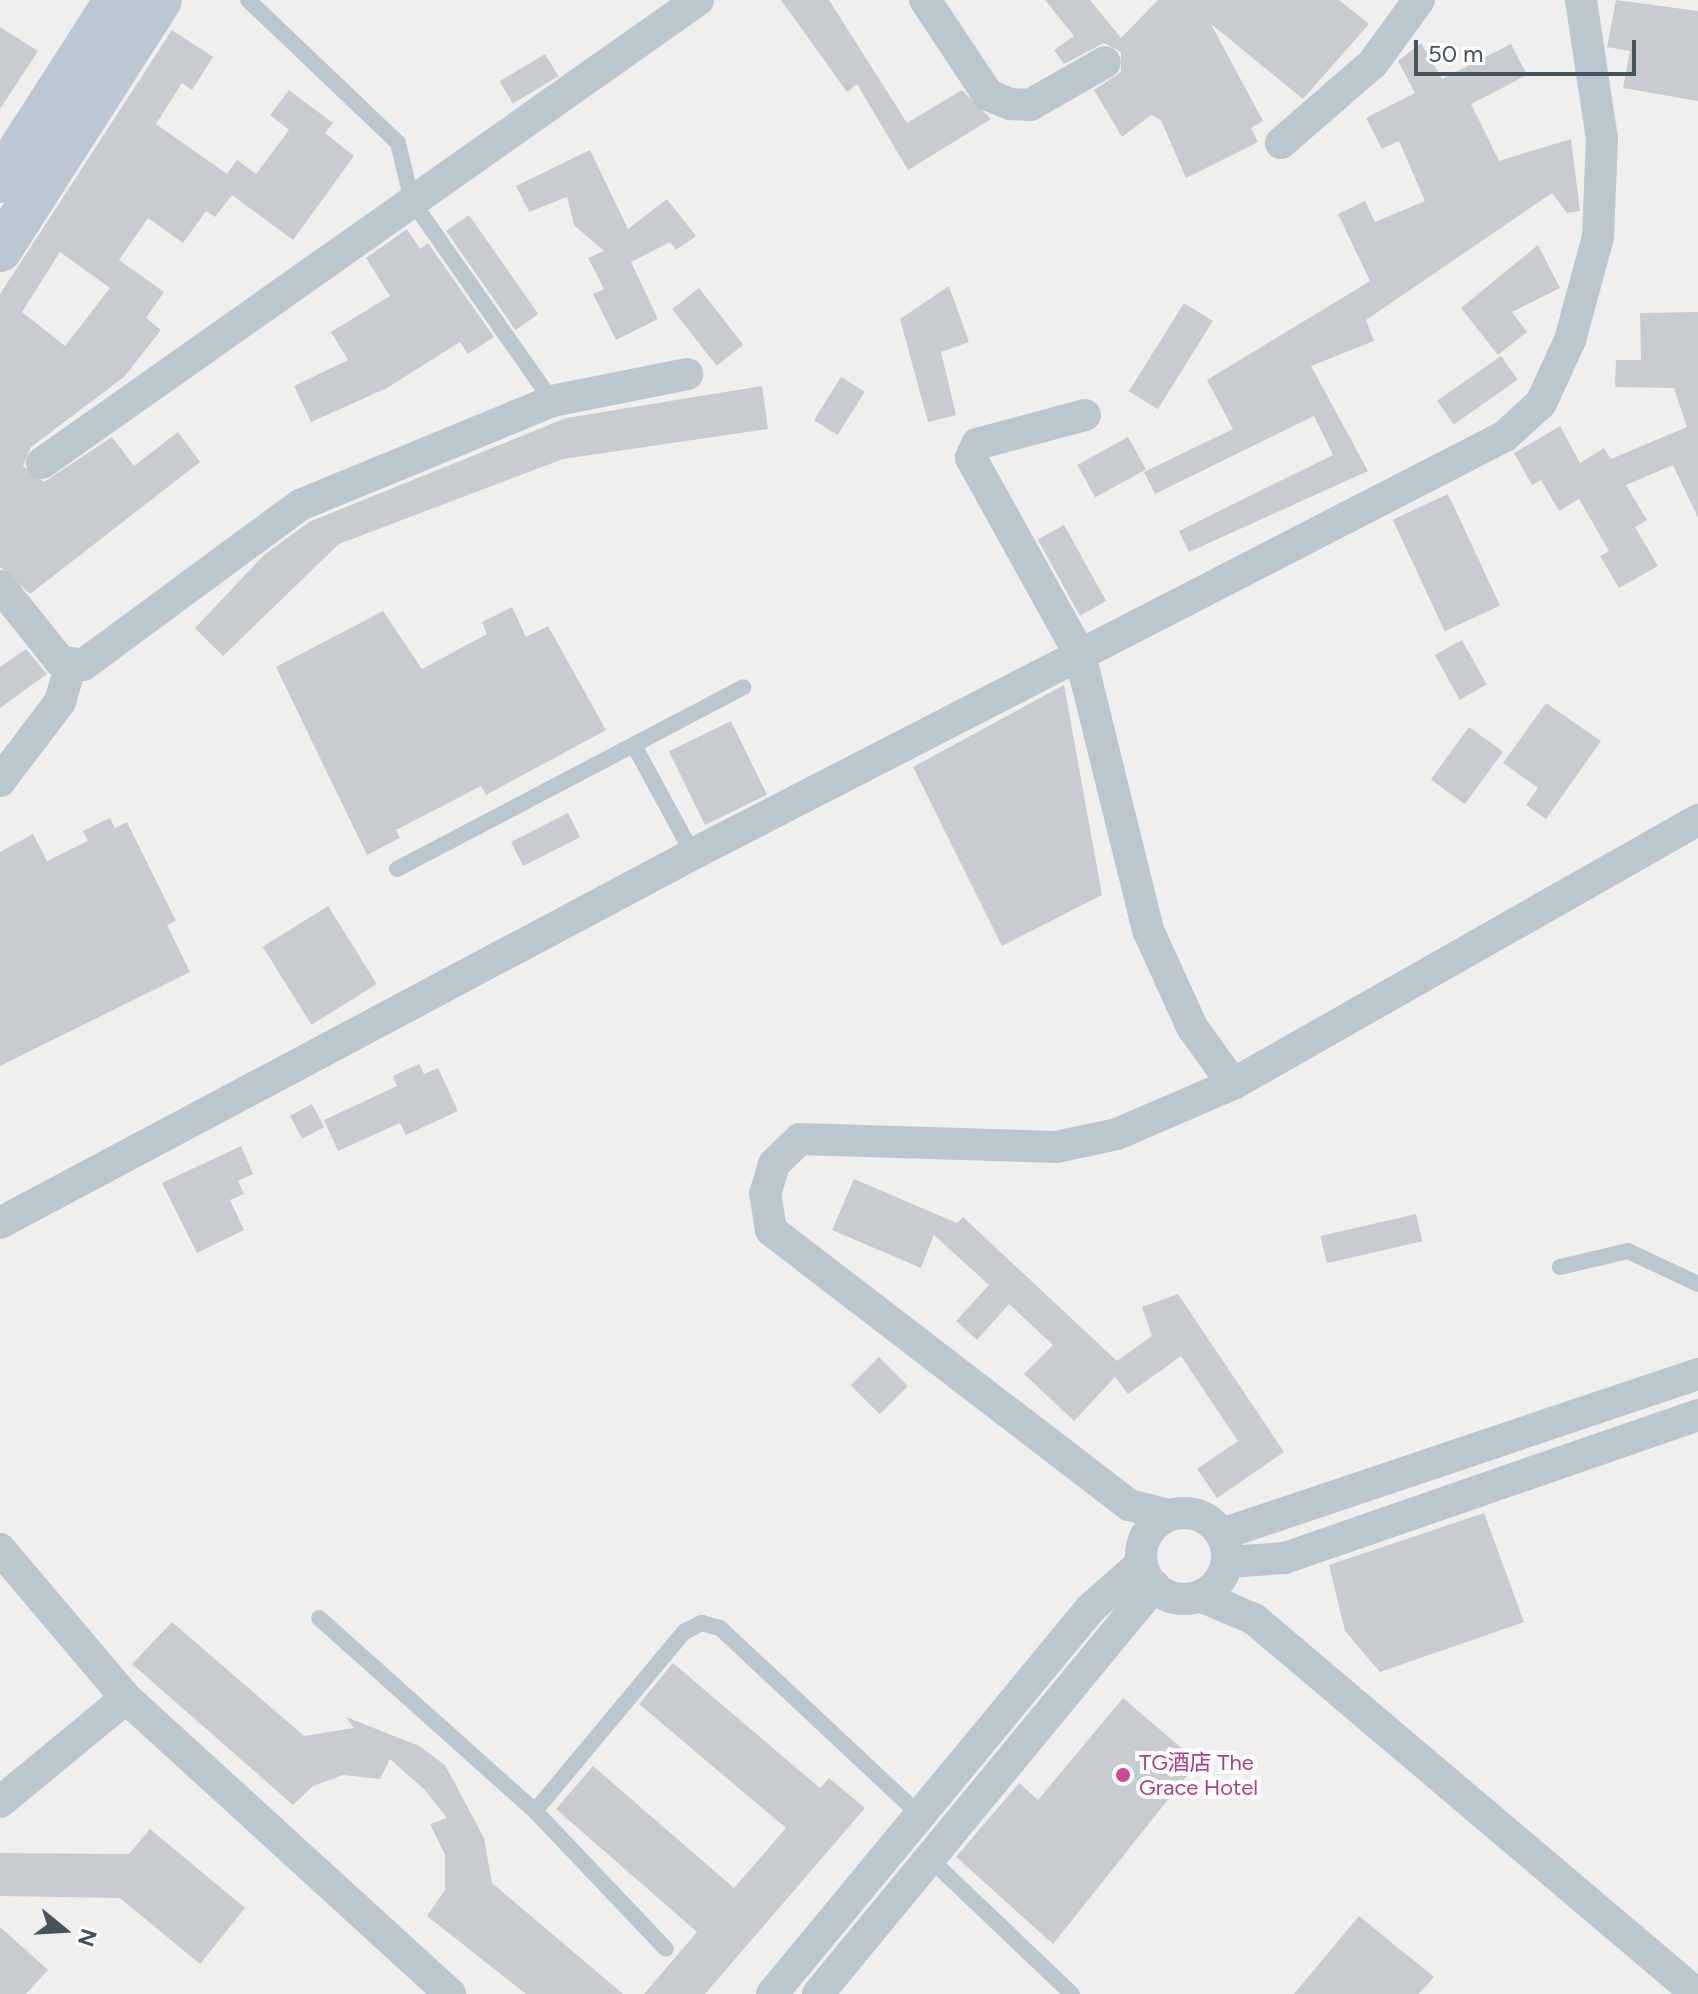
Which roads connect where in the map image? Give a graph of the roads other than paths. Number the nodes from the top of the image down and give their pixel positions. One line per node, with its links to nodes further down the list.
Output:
1 (116, 0): 10 (main road)
2 (160, 0): 12 (main road)
3 (248, 0): 11 (lane)
4 (698, 0): 11 (street)
5 (925, 0): 8 (street)
6 (1419, 0): 9 (street)
7 (1581, 0): 18 (street)
8 (1105, 62)
9 (1281, 143)
10 (0, 181)
11 (412, 201): 14 (lane); 16 (street)
12 (0, 250)
13 (687, 374): 14 (street)
14 (552, 401): 19 (street)
15 (1085, 415): 18 (street)
16 (42, 463)
17 (0, 586): 19 (street)
18 (1080, 655): 24 (street); 26 (street)
19 (70, 666): 22 (street)
20 (743, 687): 21 (lane)
21 (636, 749): 24 (lane); 25 (lane)
22 (0, 781)
23 (1698, 820): 26 (street)
24 (693, 854): 27 (street)
25 (397, 869)
26 (1233, 1084): 34 (street)
27 (0, 1223)
28 (1560, 1267): 29 (lane)
29 (1698, 1284)
30 (1698, 1374): 32 (street)
31 (1698, 1415): 33 (street)
32 (1457, 1458): 33 (street); 37 (street)
33 (1470, 1494): 37 (street)
34 (1129, 1505): 35 (street); 38 (street)
35 (1169, 1515): 37 (street); 38 (street)
36 (0, 1549): 42 (street)
37 (1225, 1555): 39 (street); 41 (street)
38 (1147, 1563): 39 (street); 45 (street); 46 (street)
39 (1200, 1596): 41 (street)
40 (319, 1618): 44 (lane)
41 (1254, 1619): 52 (street)
42 (126, 1698): 43 (street); 48 (street)
43 (0, 1802)
44 (535, 1811): 45 (lane); 47 (lane)
45 (923, 1819): 49 (street)
46 (927, 1856): 50 (street); 51 (lane)
47 (666, 1949)
48 (450, 1994)
49 (772, 1994)
50 (818, 1994)
51 (1072, 1994)
52 (1697, 1994)

